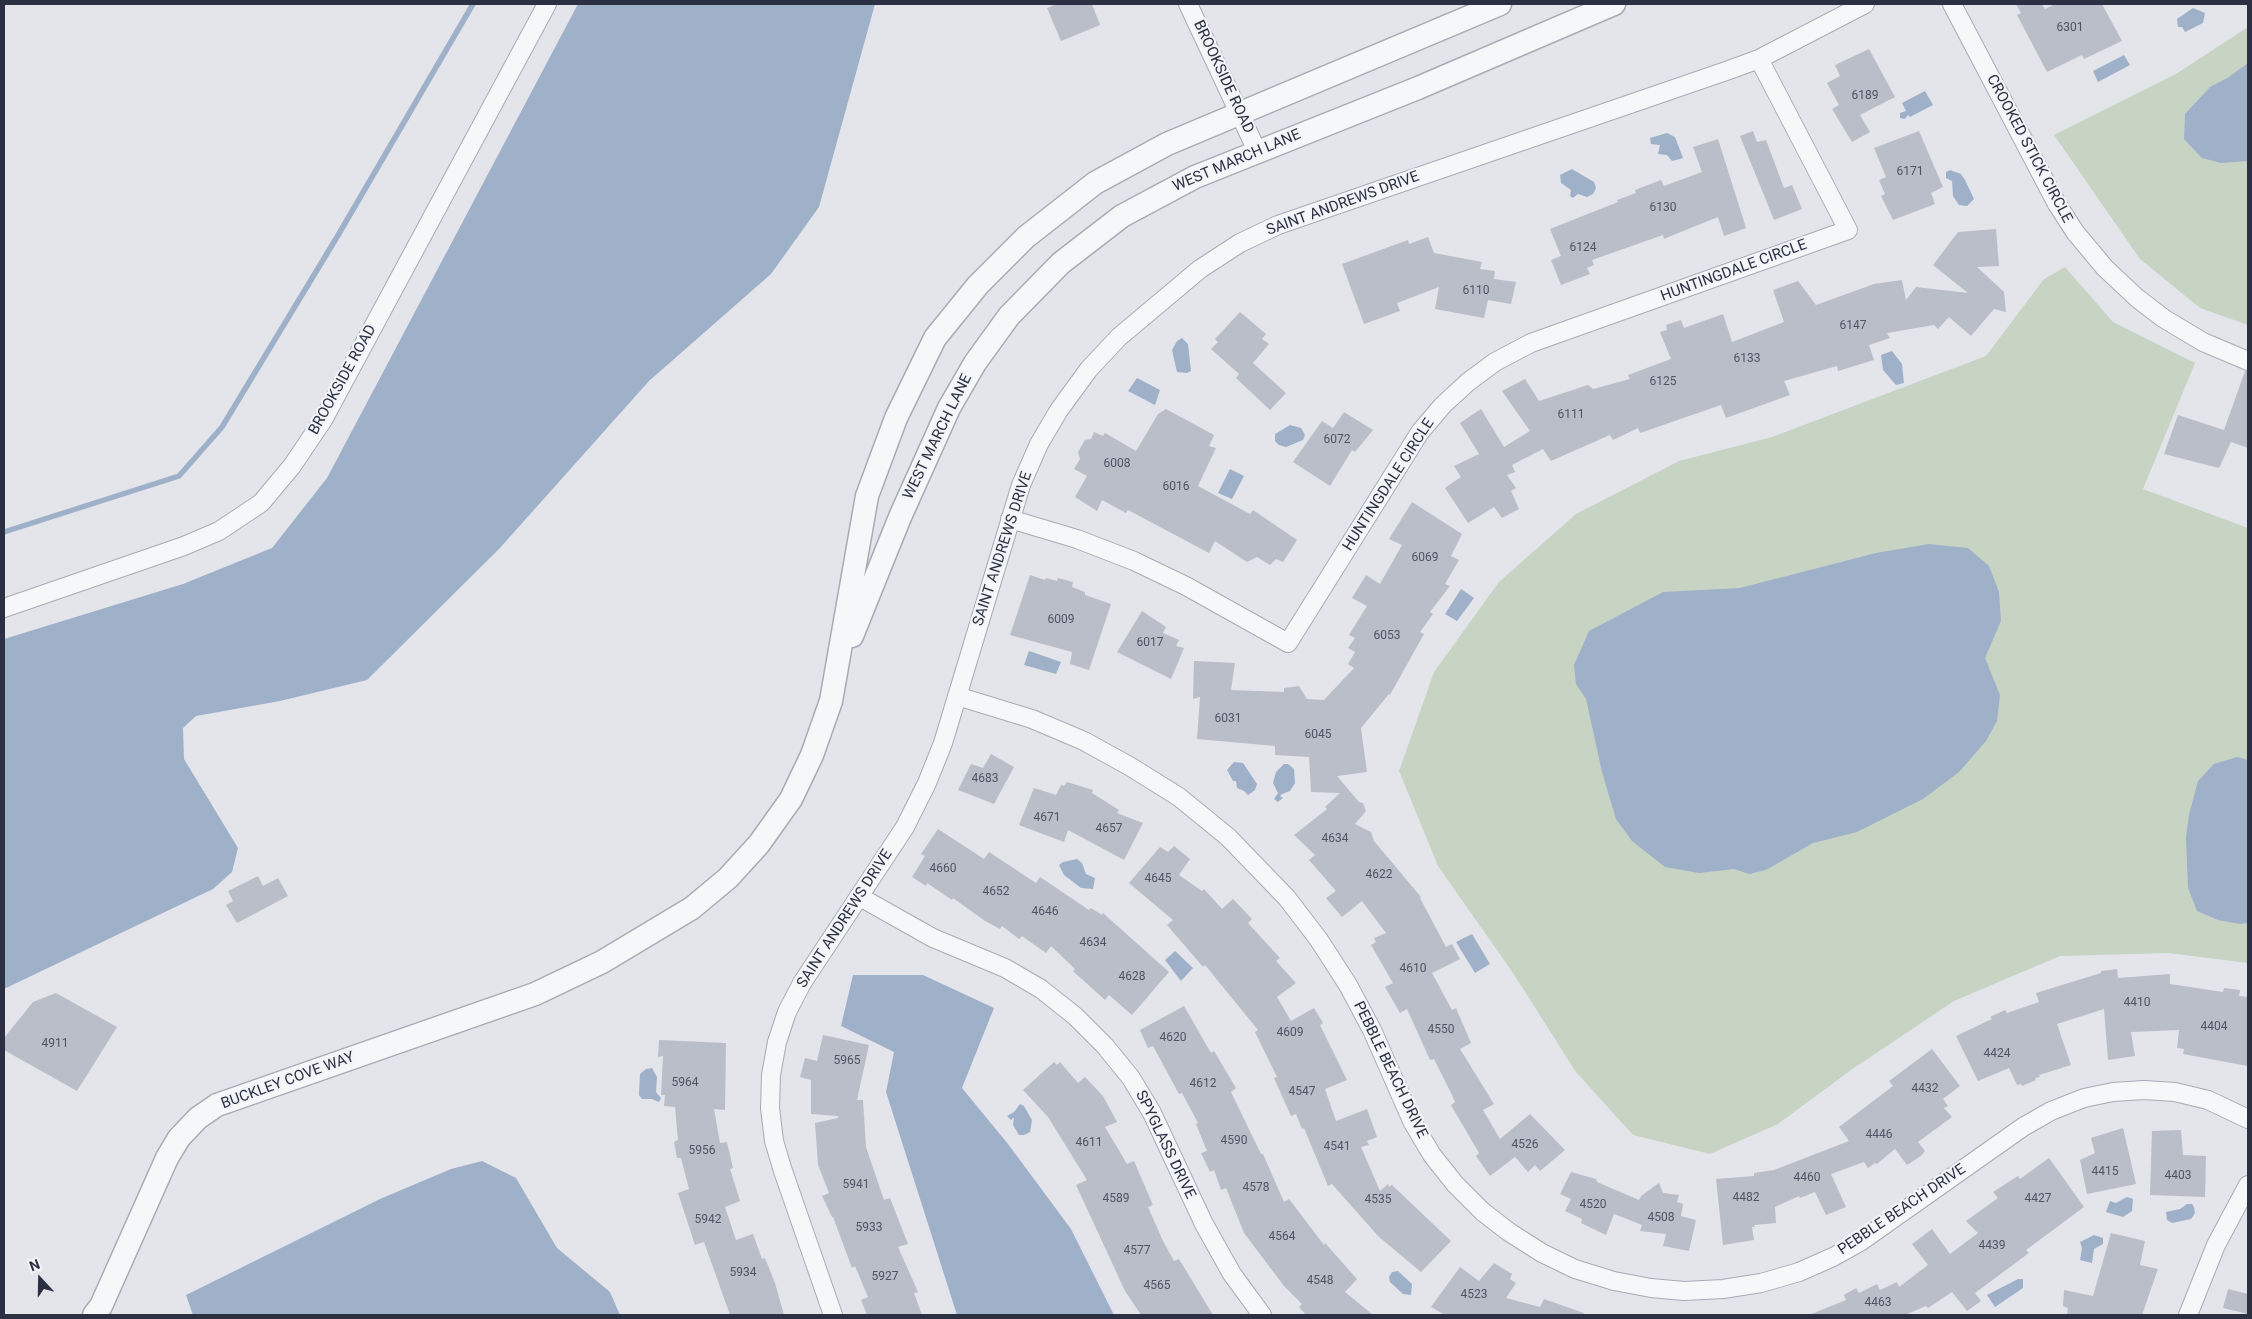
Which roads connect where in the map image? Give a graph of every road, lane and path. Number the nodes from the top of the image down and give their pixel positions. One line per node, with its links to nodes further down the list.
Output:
1 (547, 4): 12 (street, BROOKSIDE ROAD)
2 (1188, 4): 8 (street, BROOKSIDE ROAD)
3 (1500, 4): 8 (street, WEST MARCH LANE)
4 (1614, 4): 9 (street, WEST MARCH LANE)
5 (1865, 4): 7 (street, SAINT ANDREWS DRIVE)
6 (1952, 4): 10 (street, CROOKED STICK CIRCLE)
7 (1759, 59): 11 (street, SAINT ANDREWS DRIVE); 11 (street, HUNTINGDALE CIRCLE)
8 (1239, 113): 9 (street, BROOKSIDE ROAD); 13 (street, WEST MARCH LANE)
9 (1257, 151): 13 (street, WEST MARCH LANE)
10 (2248, 361)
11 (1010, 519): 14 (street, SAINT ANDREWS DRIVE)
12 (4, 608)
13 (836, 674): 16 (street, WEST MARCH LANE)
14 (957, 696): 15 (street, SAINT ANDREWS DRIVE); 17 (street, PEBBLE BEACH DRIVE)
15 (860, 897): 20 (street, SAINT ANDREWS DRIVE); 21 (street, SPYGLASS DRIVE)
16 (562, 981): 19 (street, BUCKLEY COVE WAY)
17 (2248, 1119)
18 (2248, 1185): 22 (street)
19 (94, 1315)
20 (833, 1315)
21 (1262, 1315)
22 (2188, 1315)

